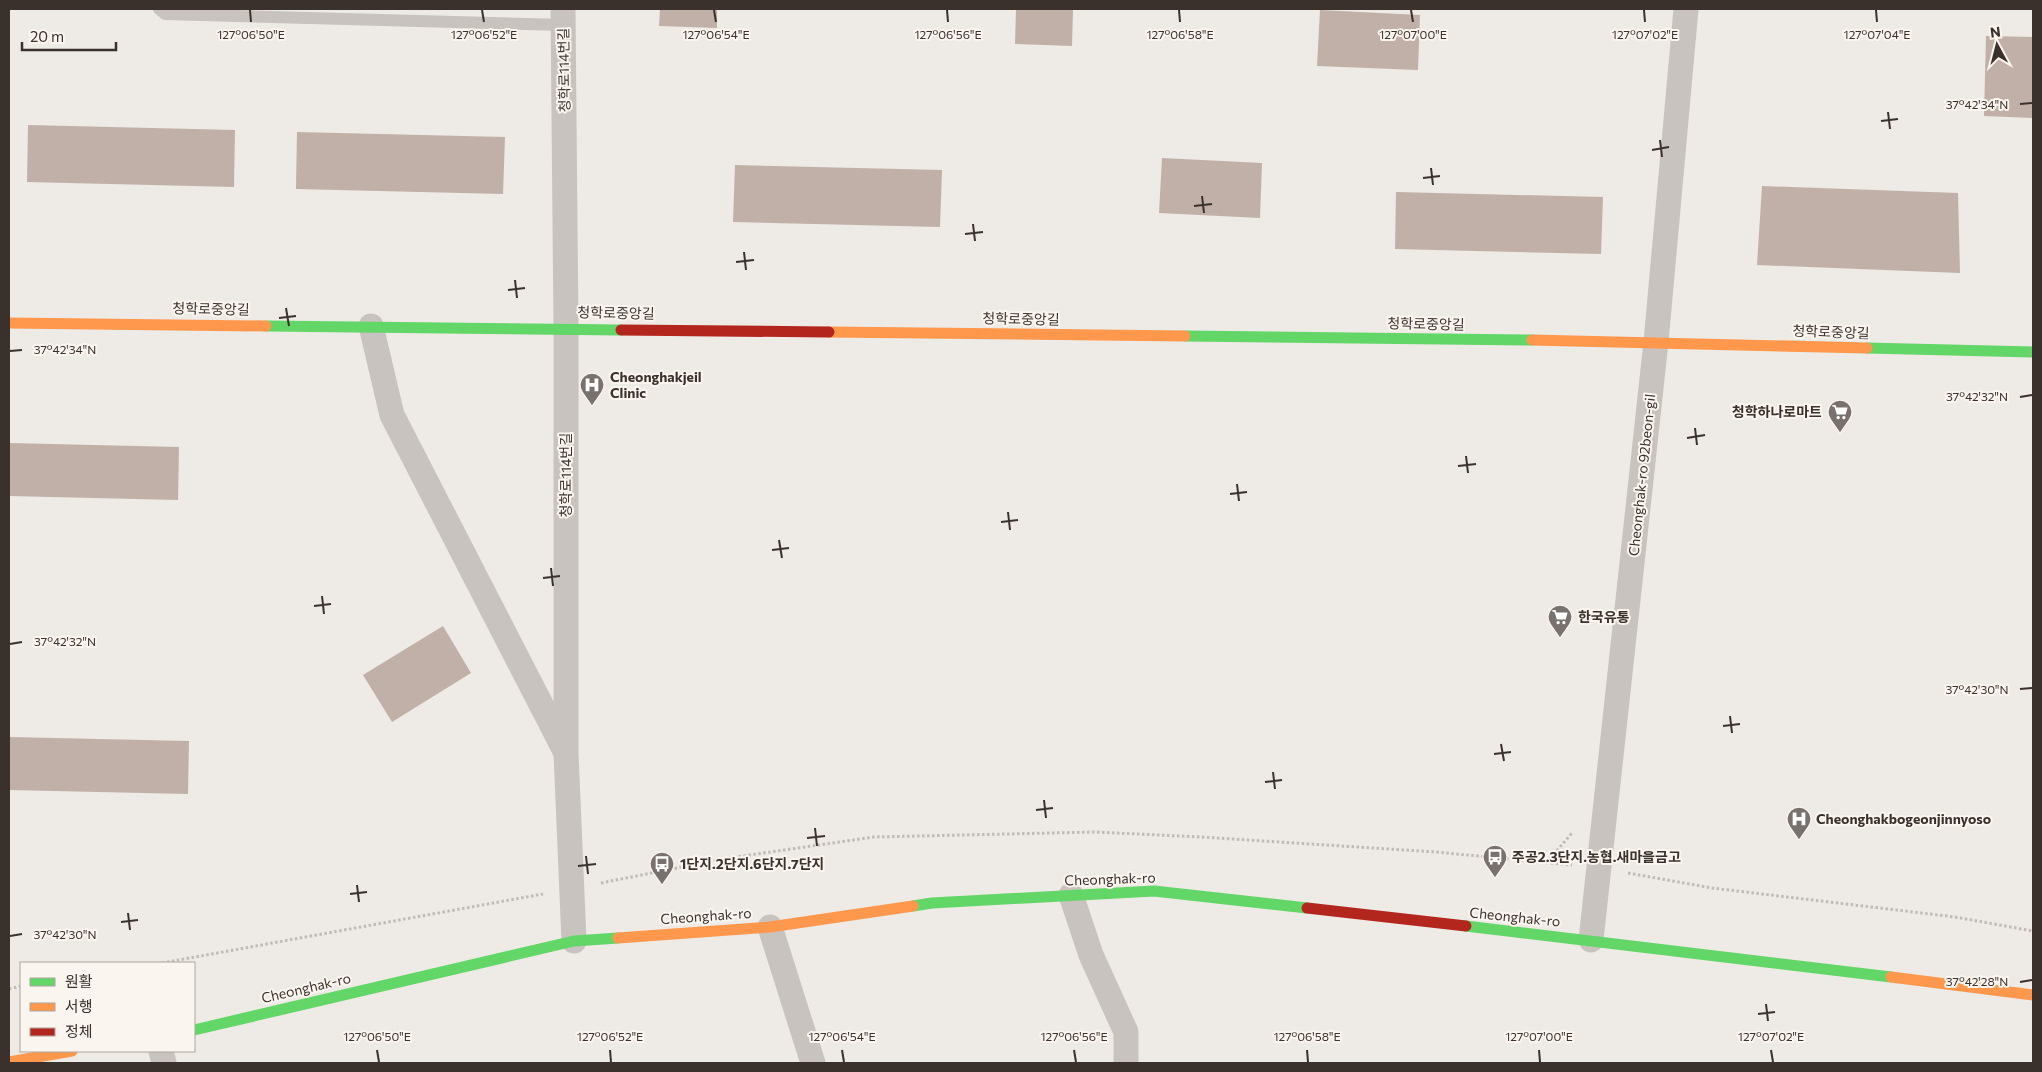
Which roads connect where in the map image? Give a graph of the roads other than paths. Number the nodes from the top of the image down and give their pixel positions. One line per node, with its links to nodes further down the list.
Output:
1 (159, 9): 3 (lane)
2 (1686, 9): 7 (street, Cheonghak-ro 92beon-gil)
3 (563, 17): 6 (street, 청학로114번길)
4 (9, 322): 5 (street, 청학로중앙길)
5 (370, 326): 6 (street, 청학로중앙길); 9 (street)
6 (566, 328): 7 (street, 청학로중앙길); 9 (street, 청학로114번길)
7 (1656, 342): 8 (street, 청학로중앙길); 12 (street, Cheonghak-ro 92beon-gil)
8 (2033, 352)
9 (566, 753): 13 (street, 청학로114번길)
10 (1071, 895): 11 (street, Cheonghak-ro); 12 (street, Cheonghak-ro); 19 (street)
11 (770, 927): 13 (street, Cheonghak-ro); 18 (street)
12 (1591, 940): 14 (street, Cheonghak-ro)
13 (574, 941): 15 (street, Cheonghak-ro)
14 (2033, 995)
15 (195, 1030)
16 (66, 1052): 17 (street)
17 (9, 1062)
18 (813, 1063)
19 (1126, 1063)

